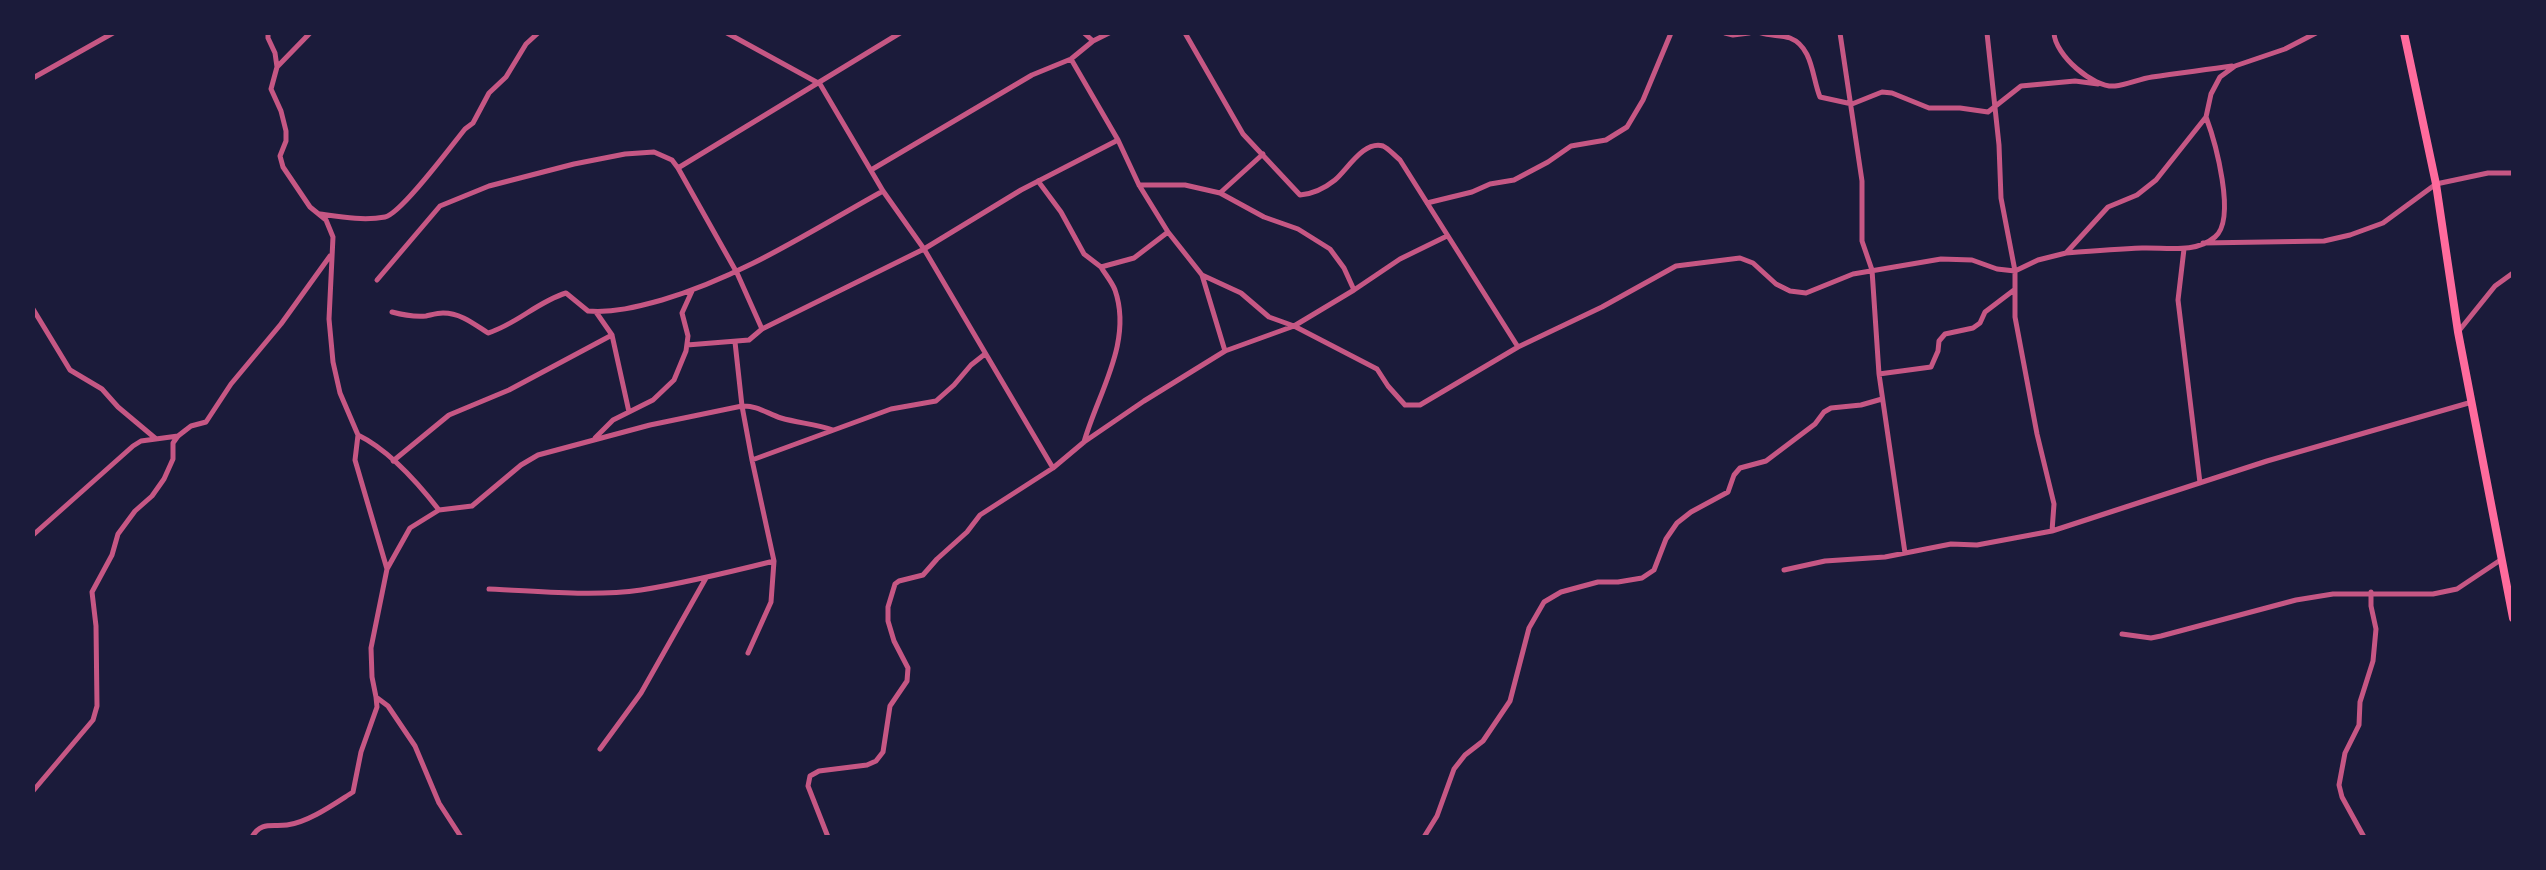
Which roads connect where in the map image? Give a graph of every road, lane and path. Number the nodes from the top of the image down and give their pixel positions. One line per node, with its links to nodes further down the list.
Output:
1 (113, 33): 23 (street)
2 (268, 33): 22 (street)
3 (310, 33): 22 (street)
4 (538, 33): 40 (street)
5 (727, 33): 24 (street)
6 (901, 33): 24 (street)
7 (1084, 33): 19 (street)
8 (1110, 33): 19 (street)
9 (1185, 33): 30 (street)
10 (1671, 33): 39 (street)
11 (1725, 33): 12 (street)
12 (1749, 33)
13 (1762, 33): 26 (street)
14 (1840, 33): 26 (street)
15 (1987, 33): 27 (street)
16 (2054, 33): 25 (street)
17 (2316, 33): 21 (street)
18 (2404, 33): 35 (main road)
19 (1093, 41): 20 (street)
20 (1072, 59): 29 (street); 32 (street)
21 (2235, 66): 25 (street); 28 (street)
22 (277, 67): 40 (street)
23 (33, 78)
24 (820, 84): 31 (street); 32 (street)
25 (2098, 84): 27 (street)
26 (1852, 104): 27 (street); 49 (street)
27 (1995, 107): 50 (street)
28 (2206, 117): 43 (street); 46 (street)
29 (1118, 140): 34 (street); 36 (street)
30 (1264, 154): 38 (street); 39 (street)
31 (678, 168): 51 (street); 54 (street)
32 (872, 170): 37 (street)
33 (2513, 173): 35 (street)
34 (1038, 181): 44 (street); 48 (street)
35 (2436, 184): 43 (street); 63 (main road)
36 (1139, 185): 38 (street); 41 (street)
37 (883, 191): 44 (street); 51 (street)
38 (1220, 193): 55 (street)
39 (1427, 203): 42 (street)
40 (317, 213): 47 (street)
41 (1168, 232): 48 (street); 53 (street)
42 (1447, 236): 55 (street); 67 (street)
43 (2203, 243): 45 (street)
44 (925, 249): 62 (street); 69 (street)
45 (2183, 249): 46 (street); 84 (street)
46 (2066, 253): 50 (street)
47 (330, 256): 76 (street); 77 (street)
48 (1101, 267): 80 (street)
49 (1872, 270): 50 (street); 67 (street); 70 (street)
50 (2015, 271): 56 (street)
51 (737, 273): 57 (street); 62 (street)
52 (2513, 273): 63 (street)
53 (1202, 275): 61 (street); 68 (street)
54 (377, 280)
55 (1354, 290): 61 (street)
56 (2014, 290): 70 (street); 86 (street)
57 (692, 291): 60 (street); 66 (street)
58 (33, 309): 78 (street)
59 (392, 312): 60 (street)
60 (596, 312): 64 (street)
61 (1294, 326): 67 (street); 68 (street)
62 (762, 329): 65 (street)
63 (2459, 332): 72 (main road)
64 (612, 335): 74 (street); 82 (street)
65 (735, 342): 66 (street); 73 (street)
66 (687, 345): 74 (street)
67 (1518, 347)
68 (1225, 351): 80 (street)
69 (985, 354): 75 (street); 83 (street)
70 (1879, 374): 71 (street)
71 (1882, 399): 88 (street); 105 (street)
72 (2472, 402): 84 (street); 89 (main road)
73 (742, 406): 75 (street); 79 (street); 81 (street)
74 (629, 412): 79 (street)
75 (833, 430): 81 (street)
76 (358, 435): 82 (street); 91 (street)
77 (178, 436): 78 (street); 101 (street)
78 (155, 438): 87 (street)
79 (593, 440): 85 (street)
80 (1084, 442): 83 (street)
81 (752, 460): 90 (street)
82 (393, 461): 85 (street)
83 (1053, 468): 104 (street)
84 (2200, 483): 86 (street)
85 (439, 510): 91 (street)
86 (2052, 531): 88 (street)
87 (33, 535)
88 (1905, 553): 92 (street)
89 (2502, 559): 95 (street); 96 (main road)
90 (774, 561): 93 (street); 98 (street)
91 (387, 569): 99 (street)
92 (1784, 570)
93 (706, 578): 94 (street); 100 (street)
94 (489, 589)
95 (2371, 593): 97 (street); 106 (street)
96 (2513, 618)
97 (2122, 634)
98 (748, 653)
99 (376, 697): 102 (street); 103 (street)
100 (600, 749)
101 (33, 791)
102 (252, 837)
103 (461, 837)
104 (828, 837)
105 (1424, 837)
106 (2364, 837)

